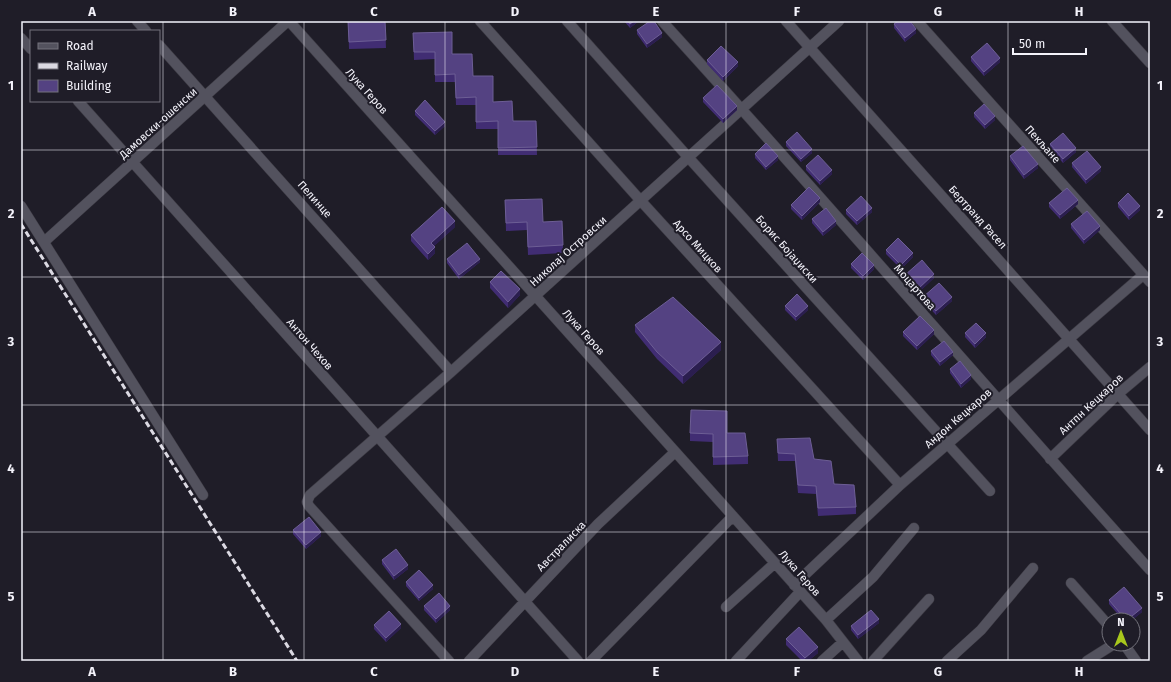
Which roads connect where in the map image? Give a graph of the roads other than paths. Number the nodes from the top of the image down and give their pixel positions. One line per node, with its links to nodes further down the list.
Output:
1 (137, 21): 10 (street)
2 (288, 21): 16 (street, Дамовски-ошенски); 25 (street, Лука Геров)
3 (480, 21): 21 (street, Арсо Мицков)
4 (567, 21): 19 (street, Борис Бојаџиски)
5 (662, 21): 18 (street, Моцартова)
6 (786, 21): 13 (street, Бертранд Расел)
7 (839, 21): 13 (street, Николај Островски)
8 (917, 21): 24 (street, Пекљане)
9 (1112, 21): 15 (street)
10 (145, 30)
11 (21, 38): 14 (street)
12 (160, 46): 16 (street, Пелинце)
13 (810, 47): 18 (street, Николај Островски); 26 (street, Бертранд Расел)
14 (30, 48)
15 (1150, 63)
16 (206, 96): 20 (street, Дамовски-ошенски); 28 (street, Пелинце)
17 (79, 102): 20 (street, Антон Чехов)
18 (742, 109): 19 (street, Николај Островски); 30 (street, Моцартова)
19 (688, 157): 21 (street, Николај Островски); 33 (street, Борис Бојаџиски)
20 (132, 161): 23 (street, Дамовски-ошенски); 32 (street, Антон Чехов)
21 (641, 201): 25 (street, Николај Островски); 36 (street, Арсо Мицков)
22 (21, 206): 23 (street)
23 (44, 242): 38 (street)
24 (1147, 278): 26 (street, Андон Кецкаров)
25 (536, 296): 28 (street, Николај Островски); 34 (street, Лука Геров)
26 (1070, 338): 29 (street, Бертранд Расел); 30 (street, Андон Кецкаров)
27 (1150, 367): 29 (street, Антпн Кецкаров)
28 (452, 372): 32 (street, Николај Островски)
29 (1118, 394): 31 (street, Бертранд Расел); 35 (street, Антпн Кецкаров)
30 (998, 400): 33 (street, Андон Кецкаров); 35 (street, Моцартова)
31 (1150, 430)
32 (376, 436): 47 (street, Антон Чехов); 54 (street, Николај Островски)
33 (947, 445): 36 (street, Андон Кецкаров); 37 (street, Борис Бојаџиски)
34 (675, 452): 39 (street, Лука Геров); 47 (street, Австралиска)
35 (1050, 459): 43 (street, Моцартова)
36 (900, 485): 45 (street, Андон Кецкаров)
37 (990, 491)
38 (203, 495)
39 (733, 516): 41 (street, Лука Геров); 57 (street)
40 (914, 528): 50 (street)
41 (775, 563): 45 (street, Лука Геров); 48 (street)
42 (1033, 568): 62 (street)
43 (1150, 570)
44 (1071, 583): 49 (street)
45 (797, 588): 50 (street, Лука Геров); 58 (street, Андон Кецкаров)
46 (929, 599): 61 (street)
47 (524, 602): 55 (street, Австралиска); 56 (street, Антон Чехов)
48 (726, 608)
49 (1101, 617)
50 (826, 620): 51 (street, Лука Геров)
51 (843, 642): 59 (street); 60 (street, Лука Геров)
52 (1101, 652): 63 (street)
53 (1130, 652): 64 (street)
54 (449, 661)
55 (469, 661)
56 (578, 661)
57 (592, 661)
58 (736, 661)
59 (822, 661)
60 (858, 661)
61 (872, 661)
62 (947, 661)
63 (1087, 661)
64 (1136, 661)

